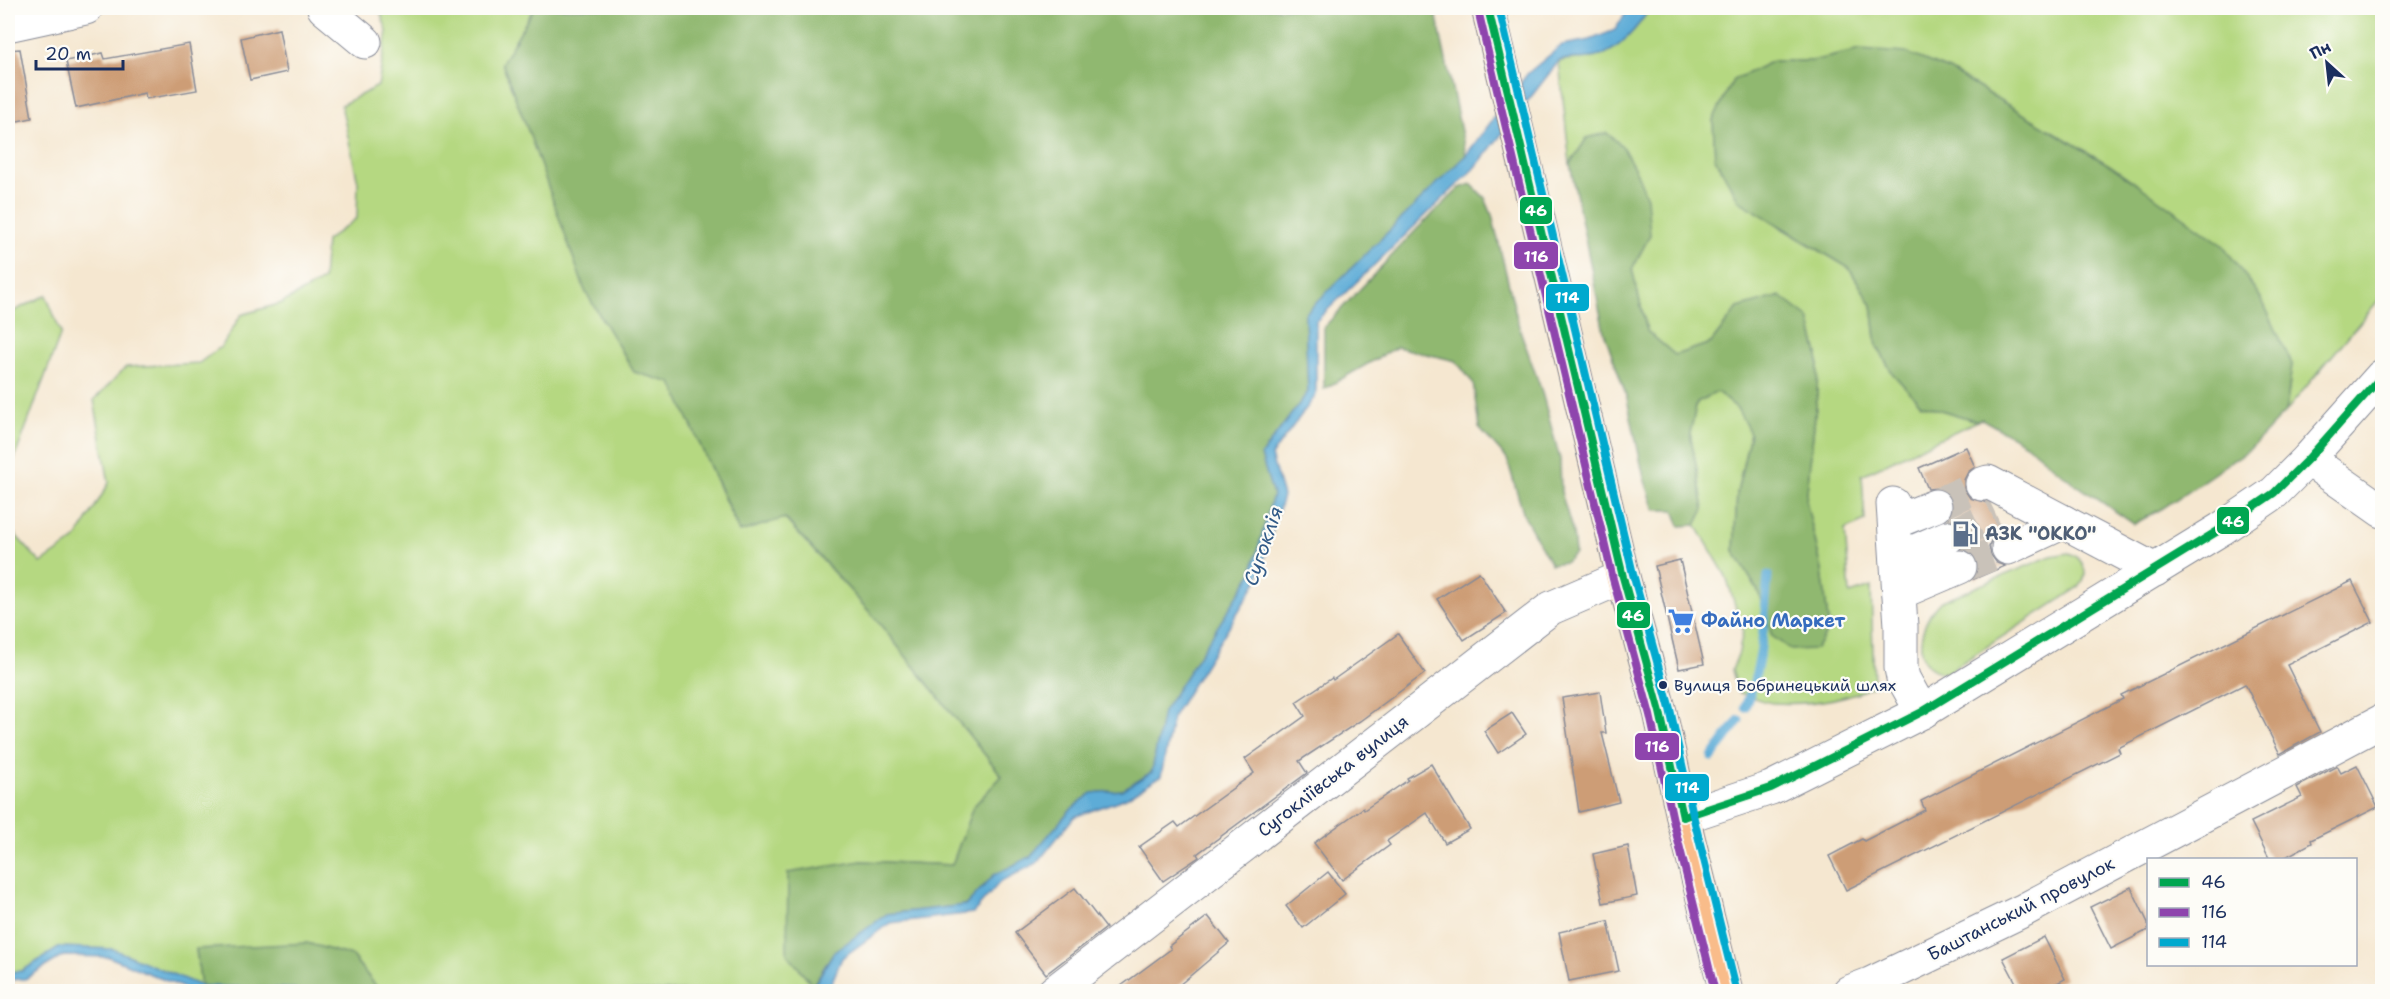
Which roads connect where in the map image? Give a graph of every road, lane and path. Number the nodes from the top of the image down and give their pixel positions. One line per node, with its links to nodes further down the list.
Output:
1 (86, 8): 4 (street)
2 (324, 8): 5 (street)
3 (1488, 8): 17 (main road)
4 (13, 19)
5 (365, 42)
6 (2382, 376): 7 (street)
7 (2308, 459): 10 (street); 16 (street)
8 (1982, 484): 11 (street)
9 (1935, 506): 14 (street)
10 (2382, 511)
11 (2064, 522): 13 (street); 16 (street)
12 (1948, 537): 14 (street)
13 (2007, 548)
14 (1897, 559): 18 (street)
15 (1960, 567): 18 (street)
16 (2155, 570): 19 (street)
17 (1623, 577): 21 (main road); 22 (street, Сугокліївська вулиця)
18 (1899, 593): 19 (street)
19 (1922, 712): 21 (street)
20 (2382, 721): 24 (street, Баштанський провулок)
21 (1683, 817): 23 (main road)
22 (1054, 992)
23 (1726, 992)
24 (1849, 992)

